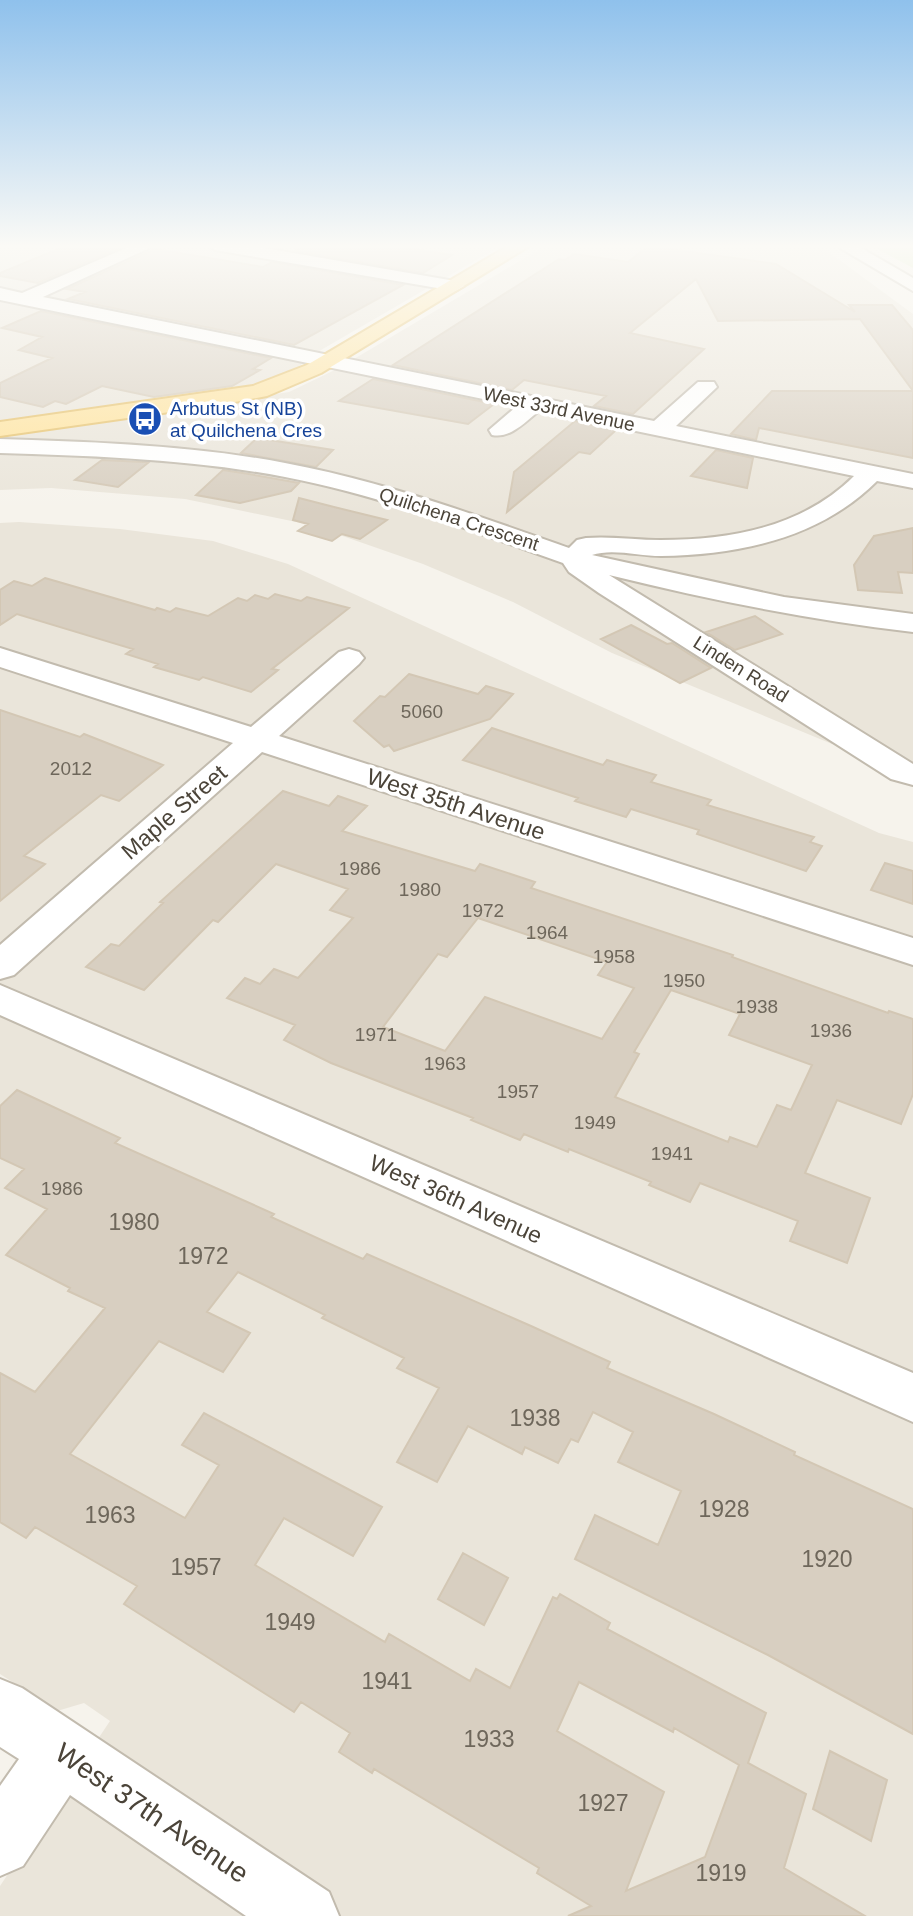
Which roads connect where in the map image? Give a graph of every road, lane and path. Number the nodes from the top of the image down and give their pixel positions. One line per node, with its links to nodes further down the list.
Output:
1 (197, 334): 3 (street, West 33rd Avenue)
2 (372, 334): 3 (main road)
3 (327, 361): 5 (street, West 33rd Avenue); 9 (main road)
4 (706, 387): 7 (street)
5 (535, 404): 7 (street, West 33rd Avenue); 8 (street)
6 (0, 421): 9 (street)
7 (659, 429): 10 (street, West 33rd Avenue)
8 (500, 430)
9 (1, 438): 12 (street, Quilchena Crescent)
10 (872, 472): 11 (street, West 33rd Avenue); 12 (street)
11 (913, 481)
12 (573, 558): 13 (street, Quilchena Crescent); 17 (street, Linden Road)
13 (913, 622)
14 (0, 657): 16 (street, West 35th Avenue)
15 (349, 658): 16 (street, Maple Street)
16 (256, 740): 18 (street, West 35th Avenue); 19 (street, Maple Street)
17 (913, 775)
18 (913, 952)
19 (0, 966)
20 (0, 999): 21 (street, West 36th Avenue)
21 (913, 1398)
22 (0, 1710): 23 (street, West 37th Avenue)
23 (61, 1752): 24 (street); 25 (street, West 37th Avenue)
24 (0, 1843)
25 (305, 1916)

